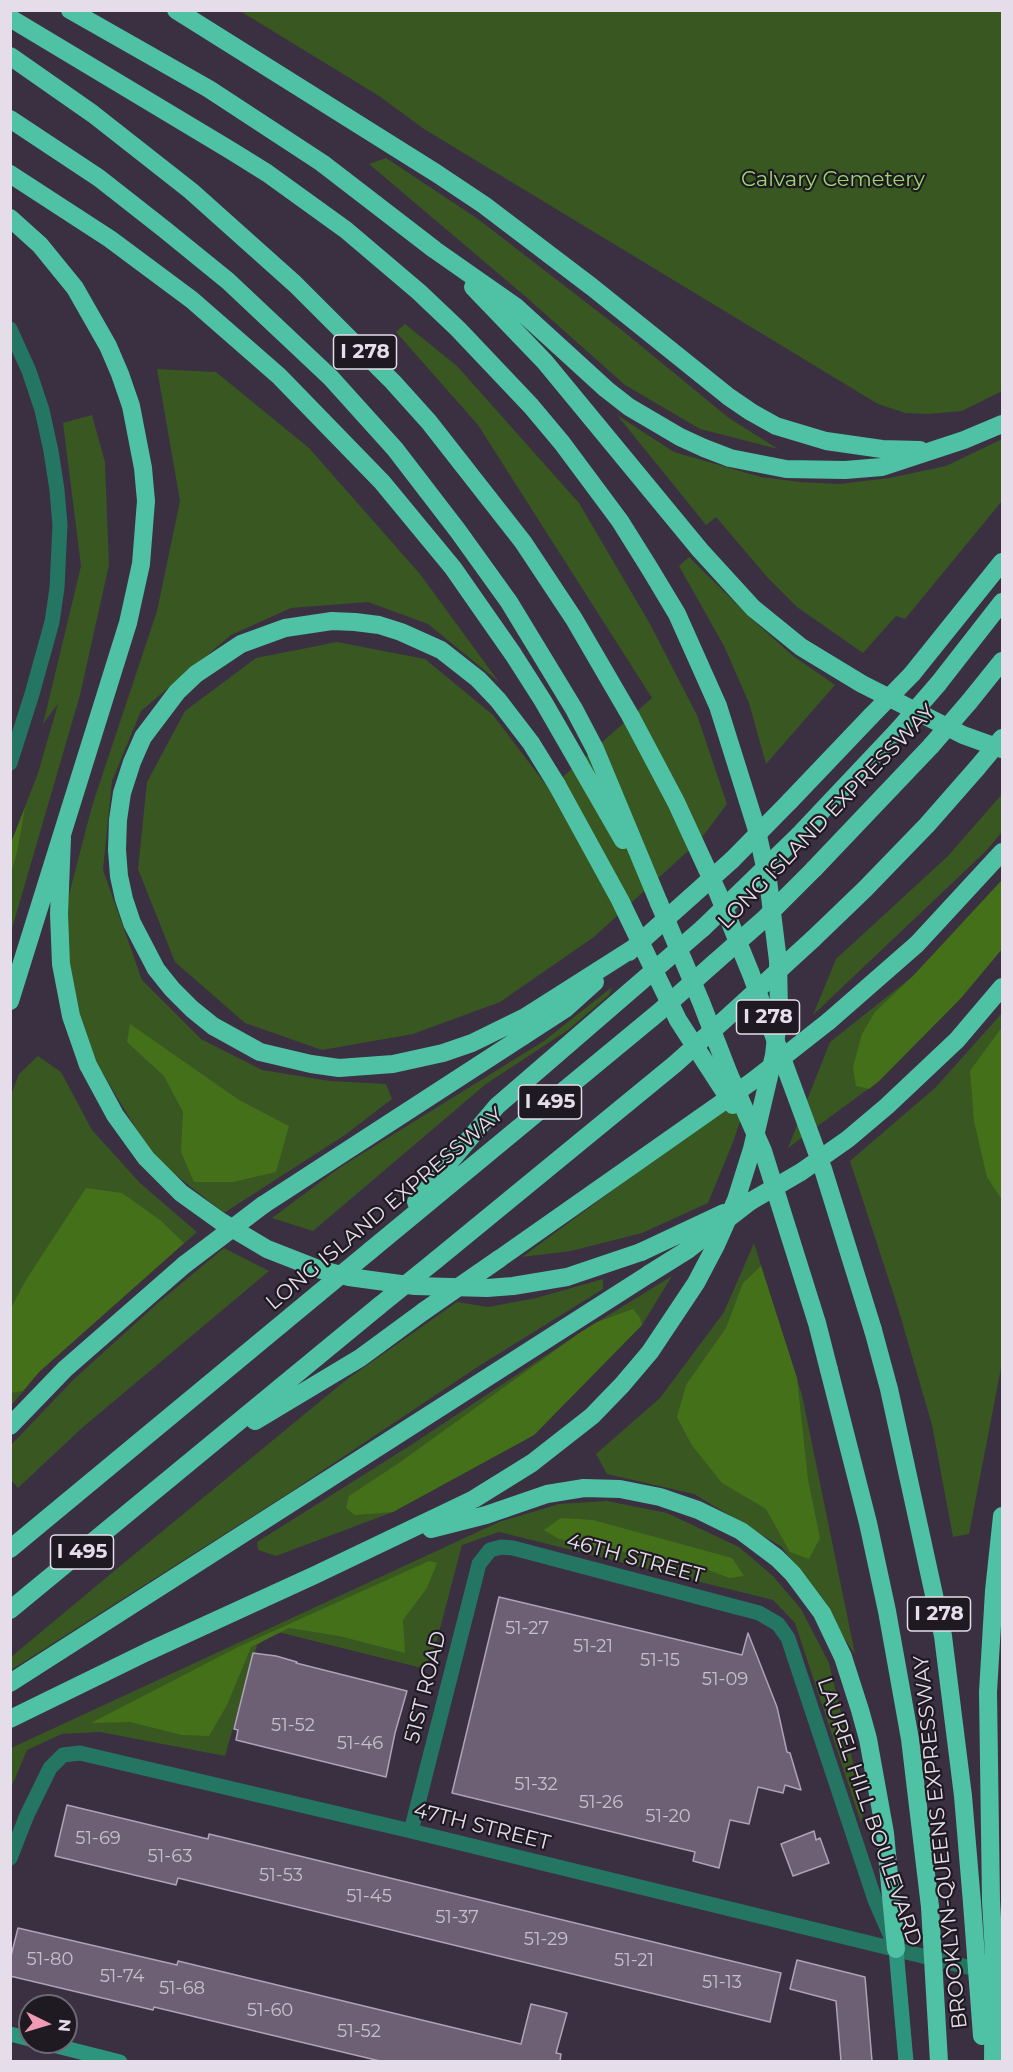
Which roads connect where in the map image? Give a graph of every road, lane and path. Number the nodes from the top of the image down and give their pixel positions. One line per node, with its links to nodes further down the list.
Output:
1 (70, 10): 8 (highway)
2 (176, 10): 11 (highway)
3 (10, 18): 31 (highway)
4 (15, 59): 46 (highway, BROOKLYN-QUEENS EXPRESSWAY / I 278, bridge)
5 (10, 119): 21 (highway, BROOKLYN-QUEENS EXPRESSWAY / I 278)
6 (10, 174): 21 (highway, BROOKLYN-QUEENS EXPRESSWAY / I 278)
7 (10, 218): 19 (highway)
8 (435, 250): 11 (highway); 17 (highway)
9 (10, 329): 16 (street)
10 (1002, 424): 11 (highway)
11 (937, 450)
12 (1002, 562): 22 (highway, bridge)
13 (1002, 602): 27 (highway, bridge)
14 (1002, 661): 27 (highway, LONG ISLAND EXPRESSWAY / I 495, bridge)
15 (1002, 738): 29 (highway, I 495, bridge)
16 (15, 740): 18 (street)
17 (1002, 749)
18 (10, 763)
19 (62, 837): 24 (highway); 26 (highway, bridge)
20 (1002, 852): 29 (highway, bridge)
21 (659, 903): 25 (highway, BROOKLYN-QUEENS EXPRESSWAY / I 278, bridge)
22 (632, 950): 25 (highway, bridge); 28 (highway, bridge)
23 (1002, 987): 26 (highway)
24 (10, 1001)
25 (763, 1151): 45 (highway, BROOKLYN-QUEENS EXPRESSWAY / I 278, bridge)
26 (751, 1201): 36 (highway, bridge)
27 (386, 1238): 32 (highway, LONG ISLAND EXPRESSWAY / I 495, bridge)
28 (10, 1426)
29 (207, 1449): 34 (highway, I 495)
30 (1002, 1516): 47 (highway, bridge)
31 (392, 1539): 37 (highway); 40 (highway)
32 (10, 1548)
33 (485, 1554): 35 (street, 46TH STREET); 38 (street, 51ST ROAD)
34 (10, 1610)
35 (773, 1620): 40 (street, LAUREL HILL BOULEVARD)
36 (10, 1683)
37 (10, 1719)
38 (411, 1831): 39 (street, 47TH STREET); 40 (street, 47TH STREET)
39 (10, 1858)
40 (896, 1949): 41 (street, 47TH STREET); 44 (main road, LAUREL HILL BOULEVARD)
41 (1002, 1976)
42 (78, 2051): 43 (main road)
43 (120, 2061)
44 (906, 2061)
45 (939, 2061)
46 (984, 2061)
47 (993, 2061)

